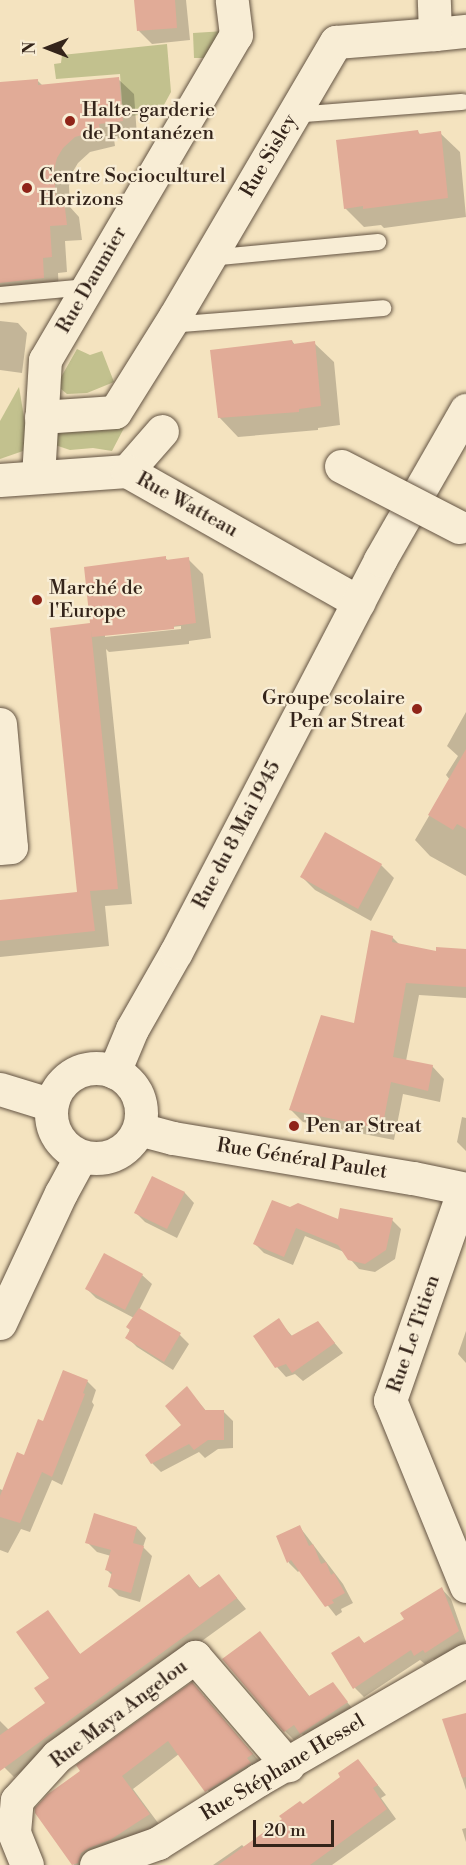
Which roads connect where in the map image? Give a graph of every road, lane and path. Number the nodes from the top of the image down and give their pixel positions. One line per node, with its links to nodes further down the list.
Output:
1 (232, 0): 8 (street, Rue Daumier)
2 (434, 0): 3 (street, Rue Sisley)
3 (451, 32): 5 (street, Rue Sisley)
4 (463, 102): 5 (lane)
5 (293, 115): 7 (street, Rue Sisley)
6 (378, 242): 7 (lane)
7 (209, 258): 11 (street, Rue Sisley)
8 (88, 287): 9 (lane); 13 (street, Rue Daumier)
9 (0, 294)
10 (383, 308): 11 (lane)
11 (169, 325): 13 (street, Rue Sisley)
12 (466, 410): 20 (street, Rue du 8 Mai 1945)
13 (41, 417): 17 (street, Rue Daumier)
14 (162, 431): 16 (street)
15 (341, 466): 19 (street, bridge)
16 (127, 471): 17 (street, Rue Watteau); 20 (street, Rue Watteau)
17 (38, 477): 18 (street, Rue Watteau)
18 (0, 480)
19 (459, 526)
20 (358, 602): 23 (street, Rue du 8 Mai 1945)
21 (0, 724): 22 (street)
22 (0, 848)
23 (114, 1072): 25 (street); 26 (street)
24 (0, 1089): 25 (street)
25 (52, 1105): 27 (street)
26 (139, 1129): 27 (street); 28 (street, Rue Général Paulet)
27 (81, 1156): 29 (street)
28 (465, 1189): 30 (street, Rue Le Titien)
29 (0, 1323)
30 (465, 1580)
31 (466, 1660): 32 (street, Rue Stéphane Hessel)
32 (288, 1765): 33 (street, Rue Maya Angelou); 34 (street, Rue Stéphane Hessel)
33 (27, 1865)
34 (96, 1865)

